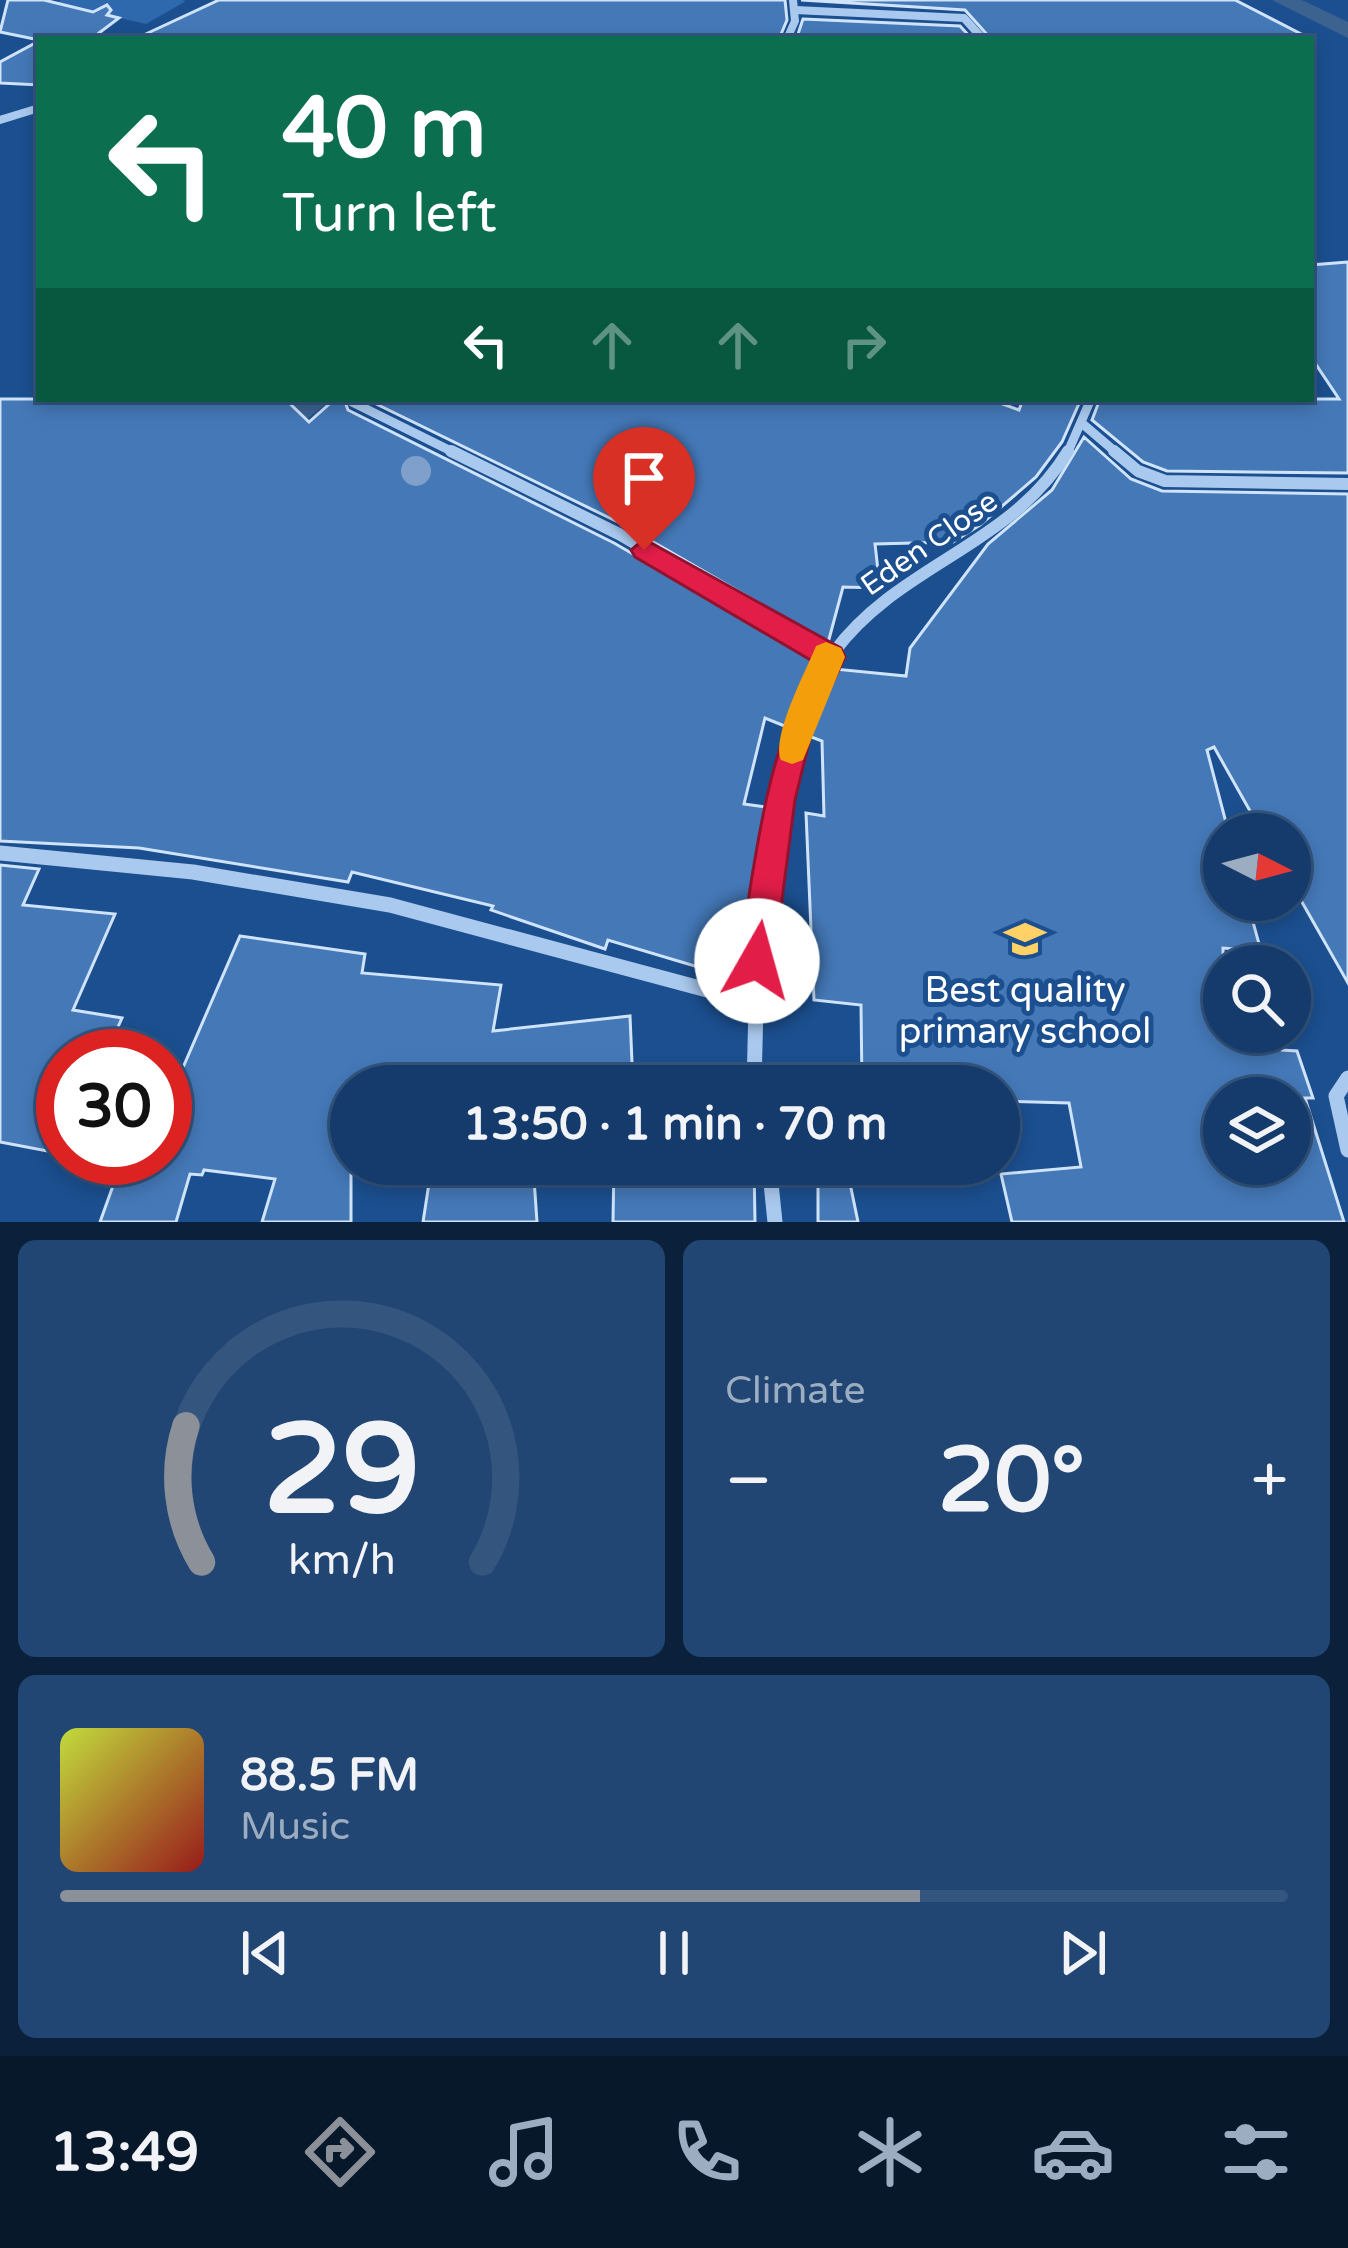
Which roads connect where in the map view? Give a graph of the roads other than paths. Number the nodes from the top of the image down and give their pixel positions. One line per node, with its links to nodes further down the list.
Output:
1 (793, 0): 2 (street)
2 (795, 10): 3 (street); 4 (street)
3 (788, 36)
4 (980, 36)
5 (36, 109): 6 (street)
6 (0, 120)
7 (354, 402): 11 (street)
8 (1090, 402): 9 (street, Eden Close)
9 (1084, 425): 10 (street); 11 (street, Eden Close)
10 (1348, 484)
11 (831, 657): 13 (street, Eden Close)
12 (0, 853): 13 (street)
13 (752, 1003): 14 (street, Eden Close)
14 (753, 1065)
15 (1348, 1078): 16 (street)
16 (1348, 1150)
17 (772, 1185): 18 (street)
18 (776, 1222)

